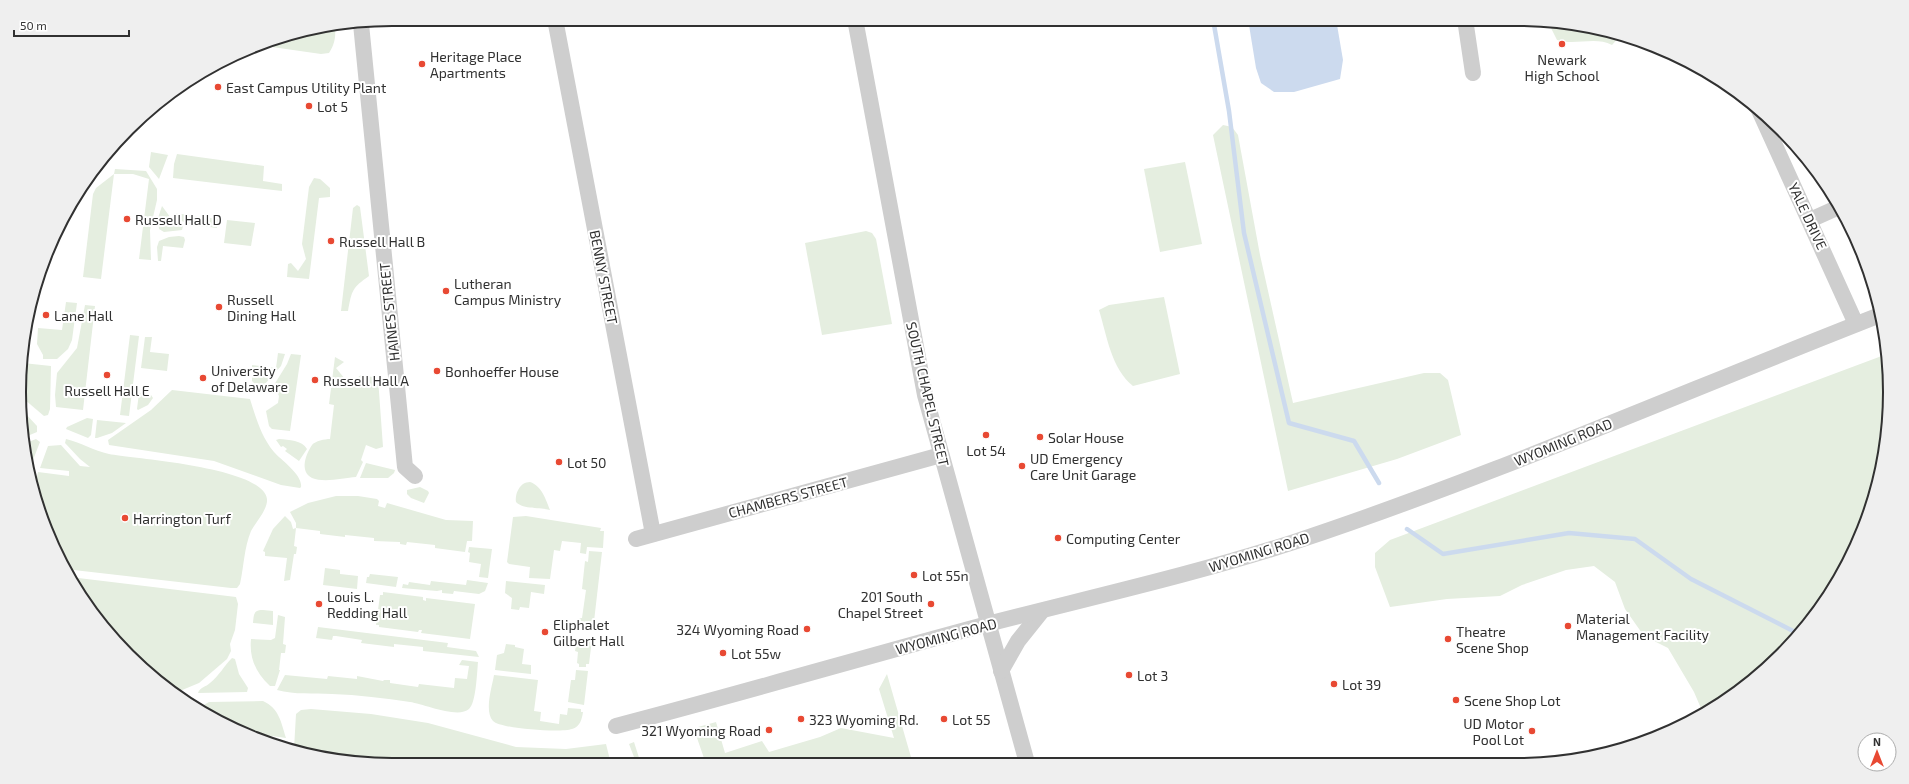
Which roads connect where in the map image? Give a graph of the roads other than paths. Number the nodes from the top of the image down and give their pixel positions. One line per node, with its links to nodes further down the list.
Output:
1 (556, 26): 13 (street, BENNY STREET)
2 (856, 26): 11 (street, SOUTH CHAPEL STREET)
3 (1466, 26): 5 (street)
4 (360, 28): 12 (street, HAINES STREET)
5 (1473, 73)
6 (1765, 123): 8 (street, YALE DRIVE)
7 (1834, 209): 8 (street)
8 (1810, 220): 10 (street, YALE DRIVE)
9 (1875, 317): 10 (street, WYOMING ROAD)
10 (1856, 324): 15 (street, WYOMING ROAD)
11 (941, 455): 13 (street, CHAMBERS STREET); 16 (street, SOUTH CHAPEL STREET)
12 (415, 476)
13 (653, 534): 14 (street, CHAMBERS STREET)
14 (636, 539)
15 (1042, 611): 16 (street, WYOMING ROAD); 17 (street)
16 (988, 624): 17 (street, SOUTH CHAPEL STREET); 18 (street, WYOMING ROAD)
17 (1001, 670): 19 (street, SOUTH CHAPEL STREET)
18 (616, 726)
19 (1026, 758)

